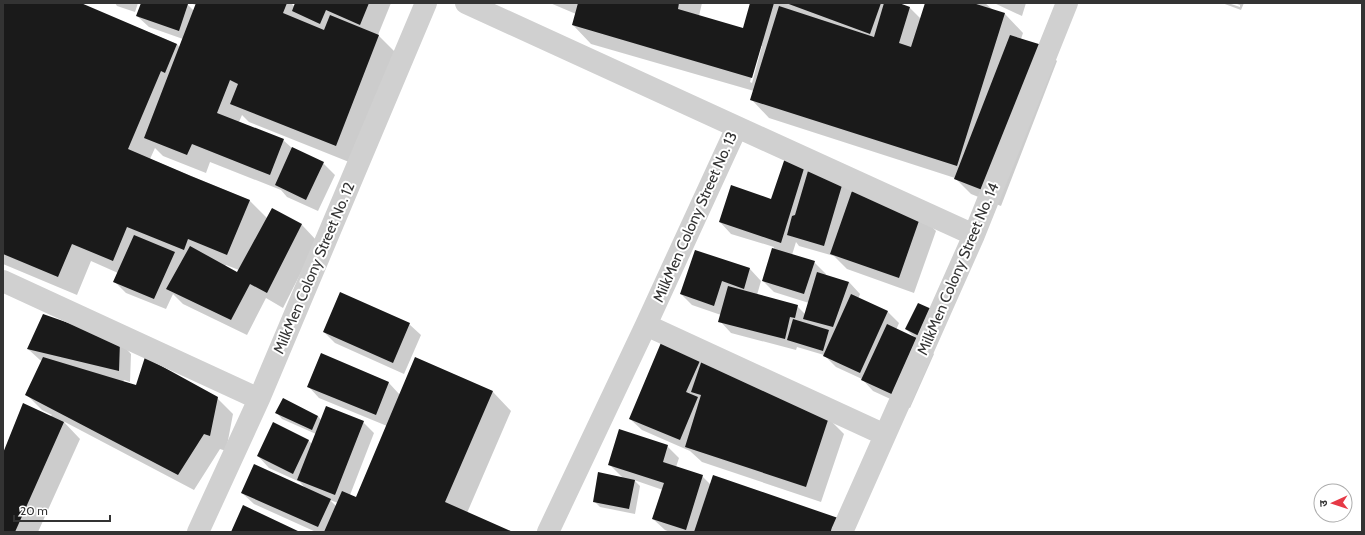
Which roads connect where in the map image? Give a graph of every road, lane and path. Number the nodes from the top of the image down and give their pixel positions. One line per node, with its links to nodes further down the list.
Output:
1 (426, 3): 8 (street, MilkMen Colony Street No. 12)
2 (466, 3): 4 (street, MilkMen Colony Street No. 13)
3 (1067, 3): 5 (street, MilkMen Colony Street No. 14)
4 (737, 127): 5 (street); 7 (street, MilkMen Colony Street No. 13)
5 (974, 235): 9 (street, MilkMen Colony Street No. 14)
6 (3, 280): 8 (street)
7 (646, 324): 9 (street); 10 (street, MilkMen Colony Street No. 13)
8 (259, 399): 11 (street, MilkMen Colony Street No. 12)
9 (885, 435): 12 (street, MilkMen Colony Street No. 14)
10 (552, 531)
11 (198, 532)
12 (842, 532)

